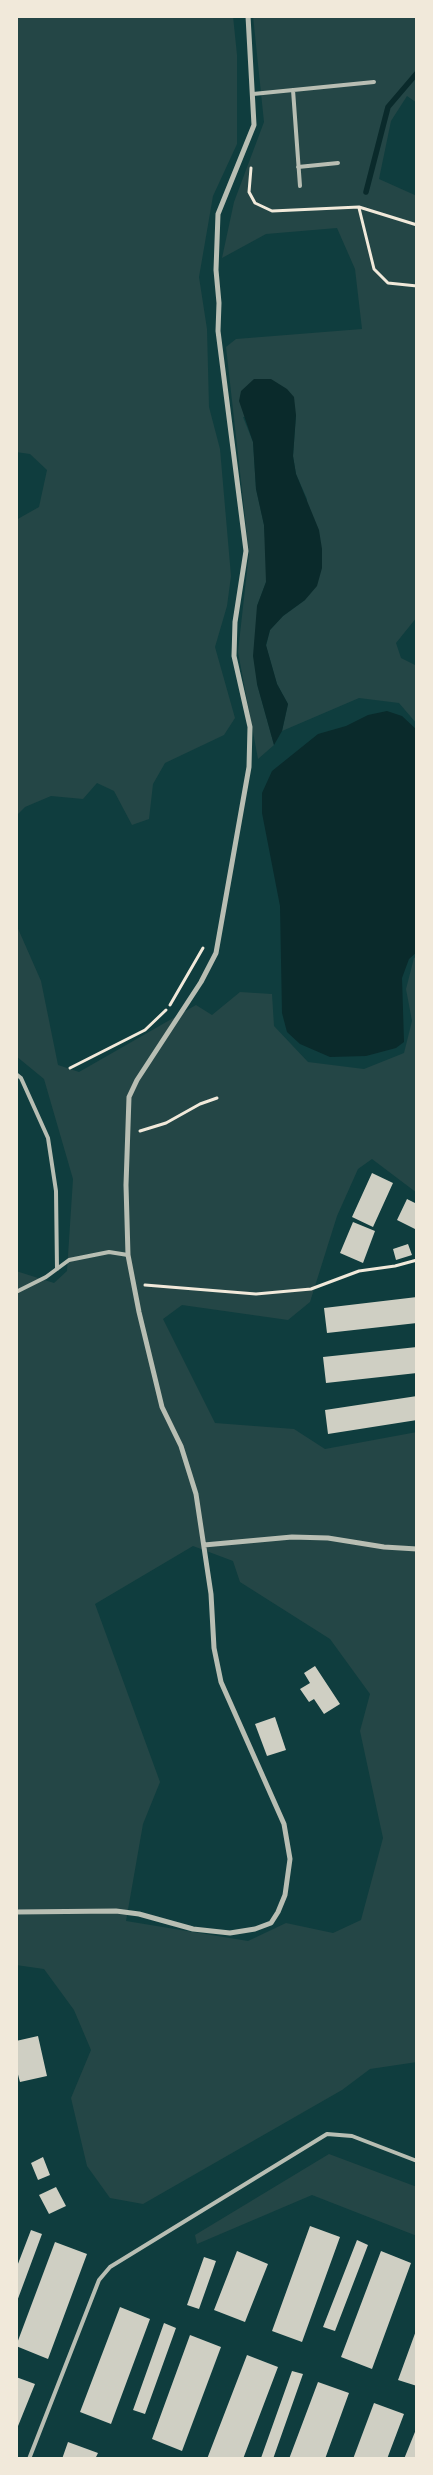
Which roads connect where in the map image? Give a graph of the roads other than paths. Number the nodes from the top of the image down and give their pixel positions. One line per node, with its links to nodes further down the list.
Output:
1 (248, 16): 4 (street)
2 (374, 82): 3 (lane)
3 (293, 90): 4 (lane); 6 (lane)
4 (253, 94): 9 (street)
5 (338, 163): 6 (lane)
6 (298, 167): 7 (lane)
7 (300, 186)
8 (16, 1074): 10 (lane)
9 (128, 1255): 10 (lane); 12 (street)
10 (57, 1269): 11 (lane)
11 (16, 1292)
12 (204, 1545): 13 (street); 14 (street)
13 (417, 1549)
14 (16, 1912)
15 (417, 2161): 16 (lane)
16 (29, 2459)

